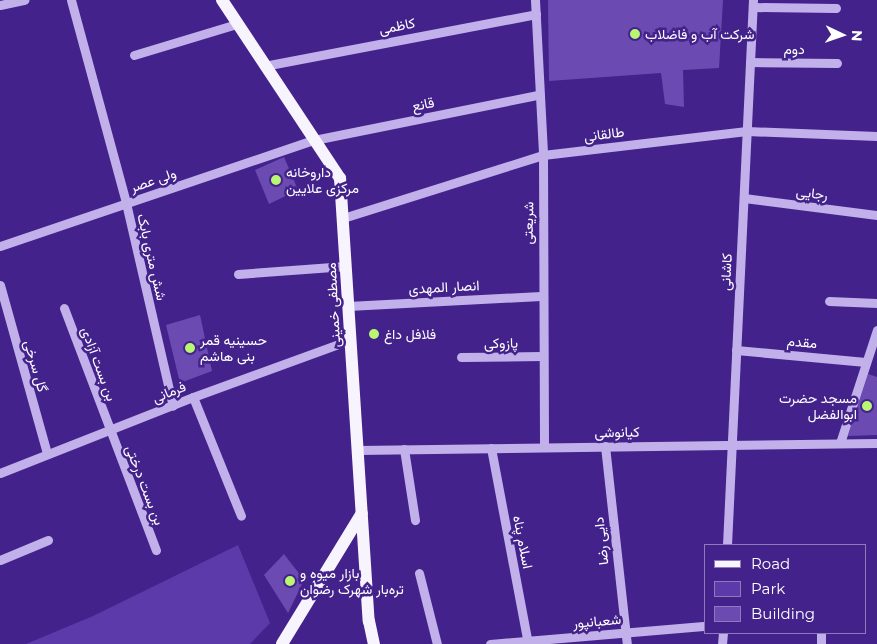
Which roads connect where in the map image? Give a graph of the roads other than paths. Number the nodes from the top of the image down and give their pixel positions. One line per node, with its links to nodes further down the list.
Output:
1 (24, 0): 6 (street)
2 (71, 0): 20 (street, شش متری بابک)
3 (222, 0): 9 (main road, مصطفی خمینی)
4 (536, 0): 8 (street, شریعتی)
5 (753, 4): 7 (street); 11 (street, کاشانی)
6 (0, 5)
7 (836, 8)
8 (536, 14): 13 (street, کاظمی); 14 (street, شریعتی)
9 (237, 24): 10 (street); 13 (main road, مصطفی خمینی)
10 (134, 55)
11 (750, 62): 12 (street, دوم); 15 (street, کاشانی)
12 (837, 63)
13 (264, 66): 17 (main road, مصطفی خمینی)
14 (537, 95): 17 (street, قانع); 18 (street, شریعتی)
15 (747, 131): 16 (street, طالقانی); 18 (street, طالقانی); 19 (street, کاشانی)
16 (877, 136)
17 (314, 140): 20 (street, ولی عصر); 22 (main road, مصطفی خمینی)
18 (542, 155): 22 (street, طالقانی); 27 (street, شریعتی)
19 (744, 198): 21 (street, رجایی); 34 (street, کاشانی)
20 (126, 203): 23 (street, ولی عصر); 39 (street, شش متری بابک)
21 (877, 215)
22 (343, 218): 24 (main road, مصطفی خمینی)
23 (0, 246)
24 (346, 266): 25 (street); 30 (main road, مصطفی خمینی)
25 (238, 274)
26 (0, 285): 49 (street, گل سرخی)
27 (541, 296): 30 (street, انصار المهدی); 35 (street, شریعتی)
28 (829, 301): 29 (street)
29 (877, 303)
30 (348, 306): 33 (main road, مصطفی خمینی)
31 (64, 308): 40 (street, بن بست آزادی)
32 (877, 330): 37 (street)
33 (350, 340): 38 (street, فرمانی); 48 (main road, مصطفی خمینی)
34 (736, 350): 37 (street, مقدم); 43 (street, کاشانی)
35 (542, 356): 36 (street, پازوکی); 45 (street, شریعتی)
36 (460, 357)
37 (865, 362): 41 (street)
38 (193, 397): 39 (street, فرمانی); 52 (street)
39 (173, 406): 40 (street, فرمانی)
40 (109, 430): 49 (street, فرمانی); 56 (street, بن بست درختی)
41 (840, 443): 42 (street, کیانوشی); 43 (street, کیانوشی)
42 (877, 443)
43 (732, 445): 44 (street, کیانوشی); 55 (street, کاشانی)
44 (606, 446): 45 (street, کیانوشی); 60 (street, دایی رضا)
45 (544, 447): 46 (street, کیانوشی)
46 (491, 448): 47 (street, کیانوشی); 61 (street, اسلام پناه)
47 (404, 449): 48 (street, کیانوشی); 53 (street)
48 (358, 450): 51 (main road, مصطفی خمینی)
49 (47, 453): 50 (street, فرمانی)
50 (0, 473)
51 (362, 513): 62 (main road); 63 (main road, مصطفی خمینی)
52 (241, 516)
53 (416, 520)
54 (48, 540): 57 (street)
55 (727, 544)
56 (156, 550)
57 (0, 560)
58 (419, 573): 64 (street)
59 (704, 626): 60 (street, شعبانپور)
60 (625, 632): 61 (street, شعبانپور); 66 (street, دایی رضا)
61 (527, 642): 65 (street, شعبانپور)
62 (282, 644)
63 (374, 644)
64 (437, 644)
65 (490, 644)
66 (626, 644)

